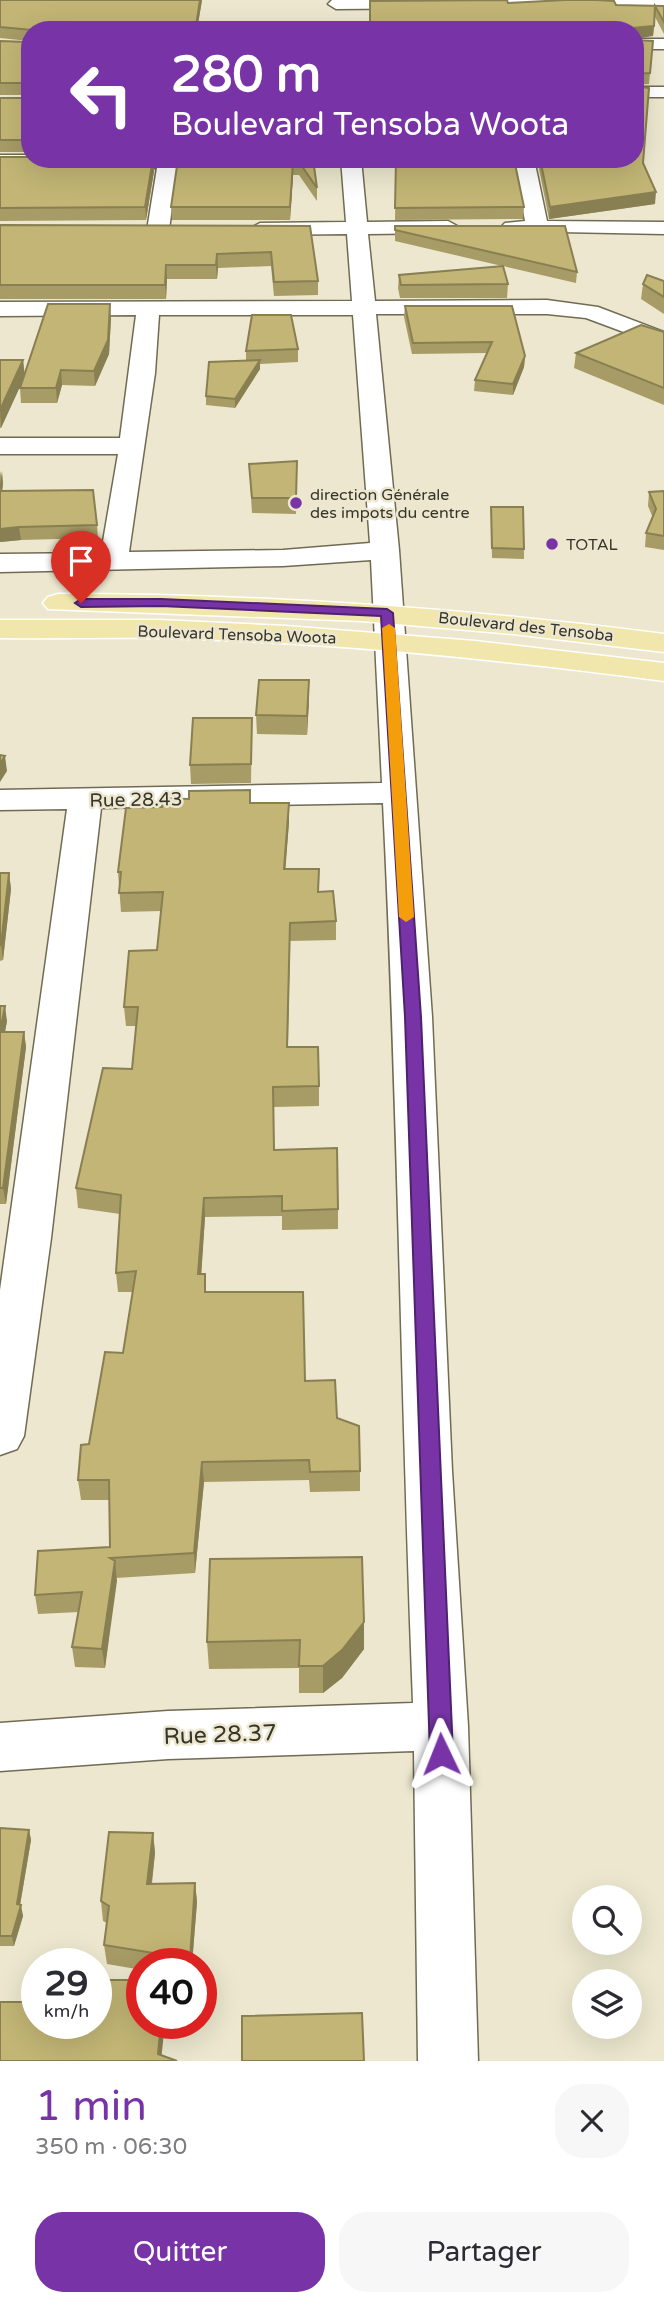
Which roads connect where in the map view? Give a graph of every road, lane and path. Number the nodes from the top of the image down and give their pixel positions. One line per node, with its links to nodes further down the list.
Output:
1 (664, 1): 2 (street)
2 (335, 2): 3 (street)
3 (337, 21)
4 (644, 44): 5 (street)
5 (664, 44)
6 (650, 92): 7 (street)
7 (664, 114)
8 (0, 161): 9 (street)
9 (21, 161)
10 (167, 168): 21 (street)
11 (352, 168): 20 (street)
12 (526, 168): 13 (street)
13 (537, 226): 15 (street); 16 (street)
14 (468, 227): 20 (street)
15 (495, 227)
16 (664, 228)
17 (132, 229): 21 (street)
18 (184, 229): 21 (street)
19 (238, 229): 20 (street)
20 (357, 229): 22 (street)
21 (158, 230)
22 (362, 307): 23 (street); 25 (street); 28 (street)
23 (148, 308): 24 (street); 27 (street)
24 (0, 309)
25 (664, 340)
26 (0, 446): 27 (street)
27 (129, 446): 29 (street)
28 (385, 550): 29 (street); 32 (street)
29 (114, 561): 30 (street)
30 (0, 562)
31 (0, 604): 32 (main road, Boulevard Tensoba Woota)
32 (388, 627): 33 (main road, Boulevard Tensoba Woota); 34 (main road, Boulevard des Tensoba); 35 (main road, Boulevard des Tensoba); 36 (street)
33 (0, 629)
34 (664, 643)
35 (664, 672)
36 (398, 793): 38 (street, Rue 28.43); 40 (street)
37 (0, 800): 38 (street, Rue 28.43)
38 (85, 800): 39 (street)
39 (2, 1408)
40 (441, 1726): 41 (street, Rue 28.37); 42 (street)
41 (0, 1747)
42 (448, 2061)

